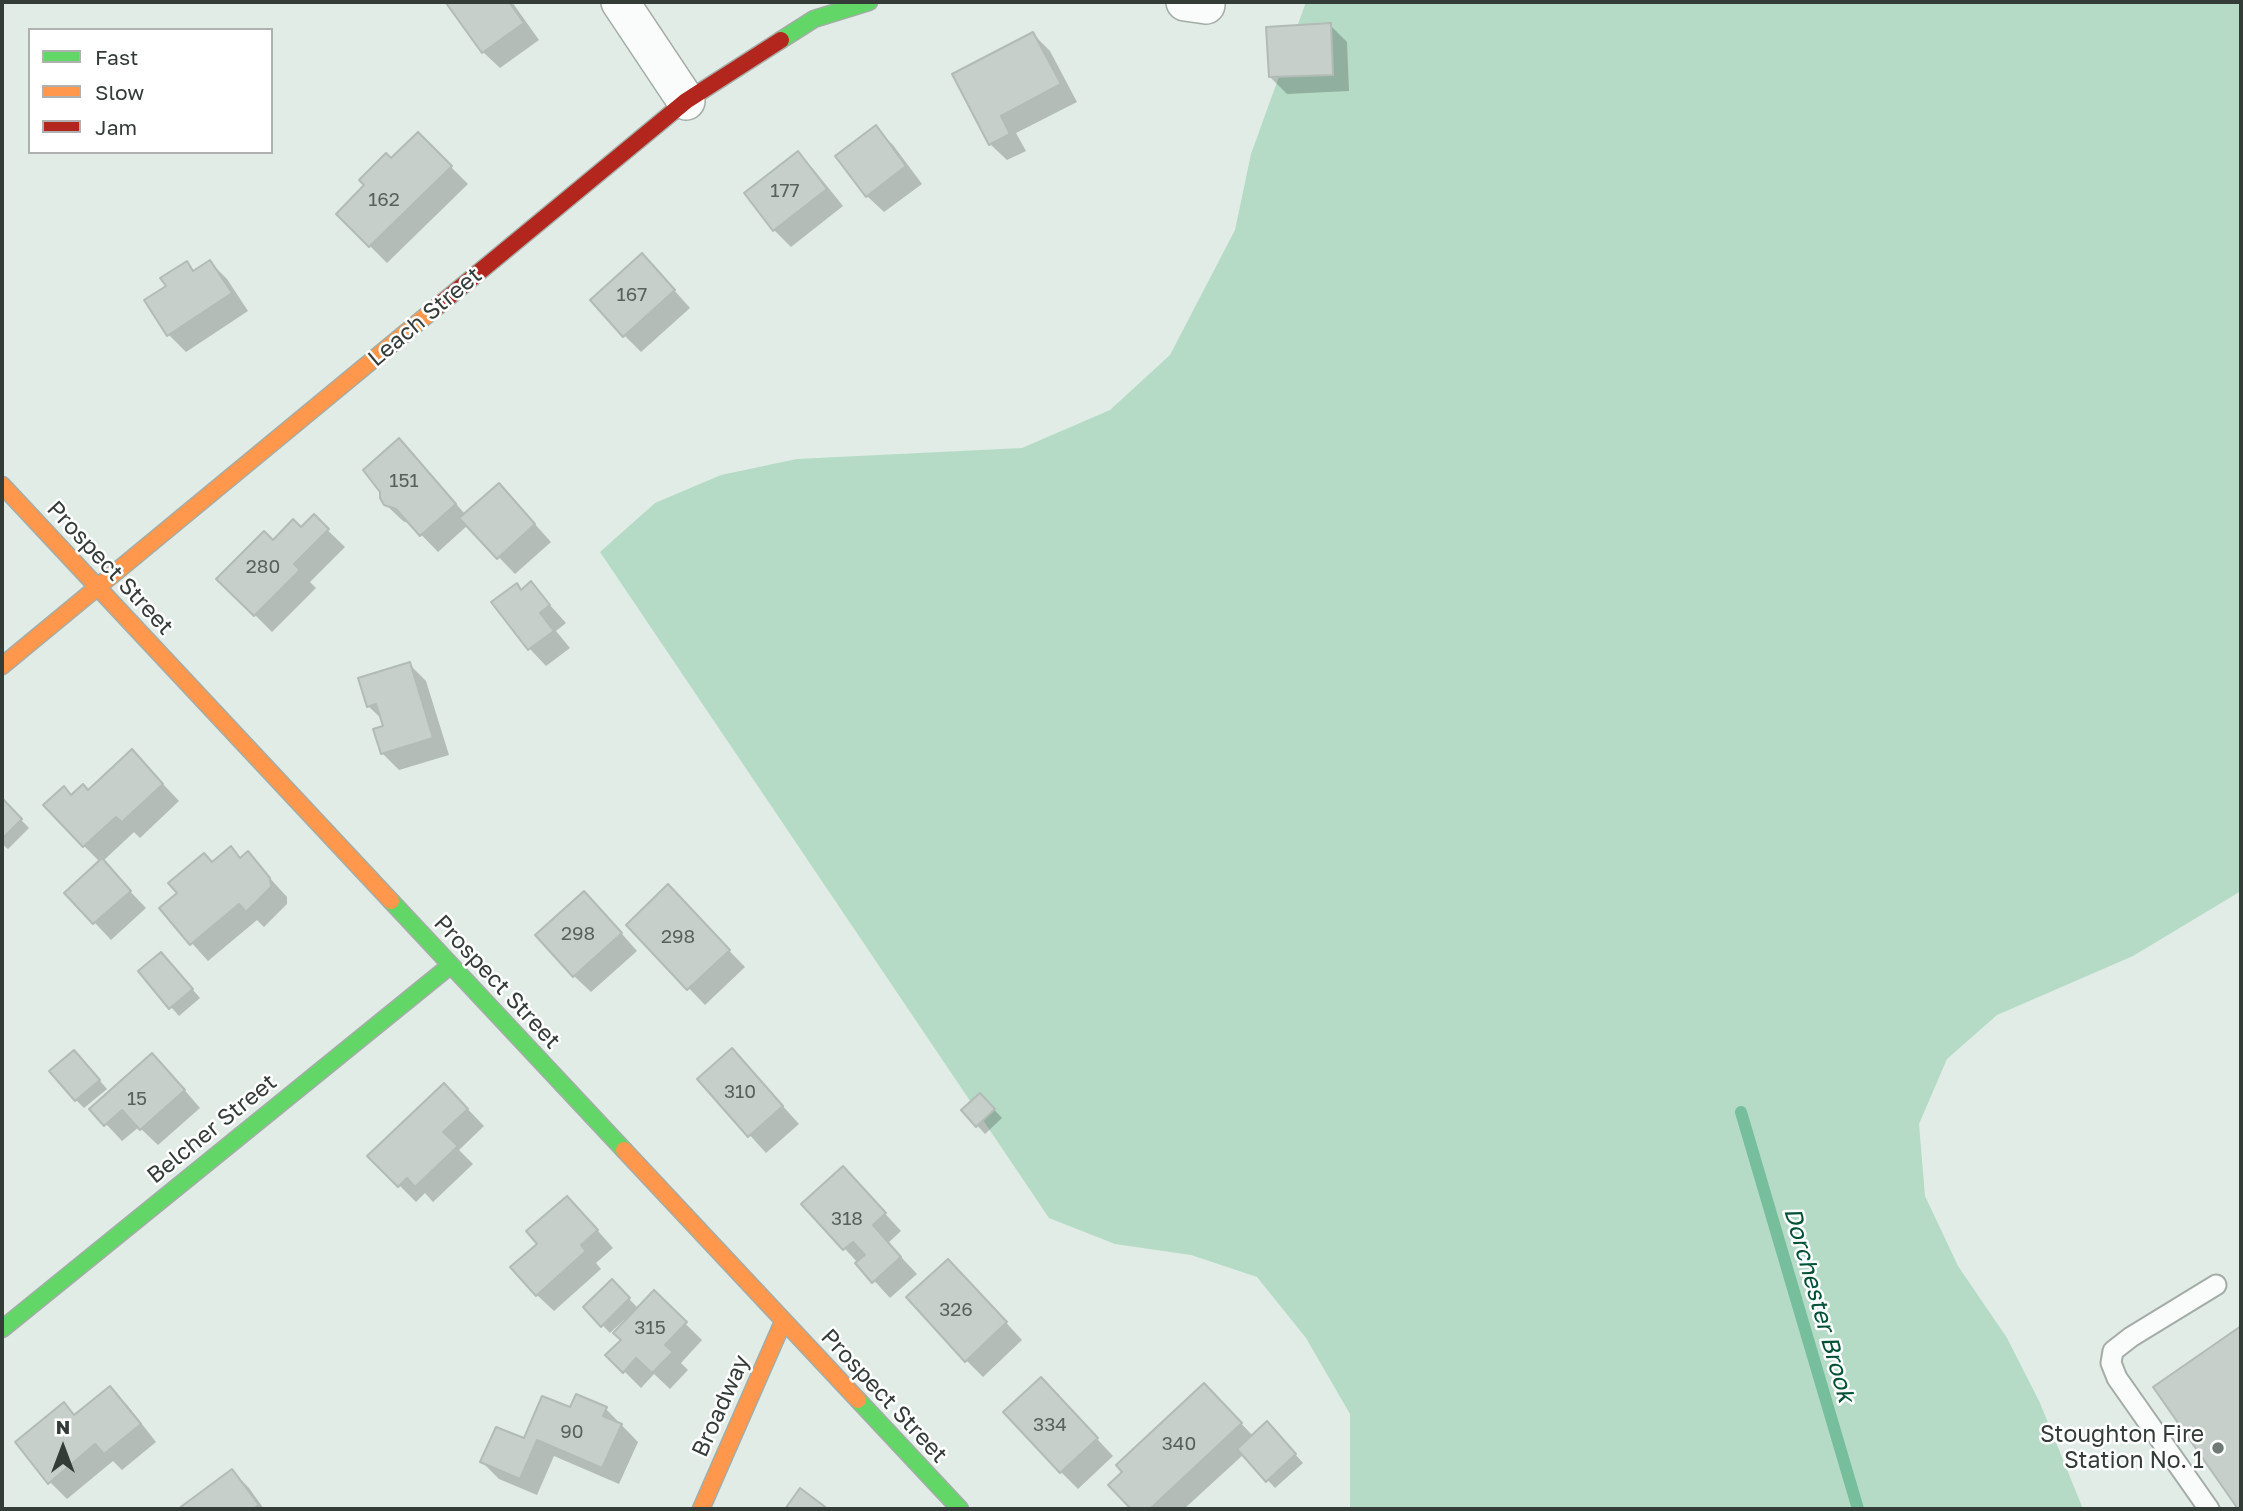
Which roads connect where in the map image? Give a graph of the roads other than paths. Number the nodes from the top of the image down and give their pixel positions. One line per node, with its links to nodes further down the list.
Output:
1 (620, 2): 3 (street)
2 (869, 2): 3 (street, Leach Street)
3 (686, 102): 5 (street, Leach Street)
4 (2, 485): 5 (street, Prospect Street)
5 (97, 587): 6 (street, Leach Street); 7 (street, Prospect Street)
6 (2, 666)
7 (451, 965): 9 (street, Prospect Street); 10 (street, Belcher Street)
8 (2216, 1285): 13 (lane)
9 (783, 1322): 11 (street, Broadway); 12 (street, Prospect Street)
10 (2, 1329)
11 (701, 1509)
12 (960, 1509)
13 (2208, 1509)

